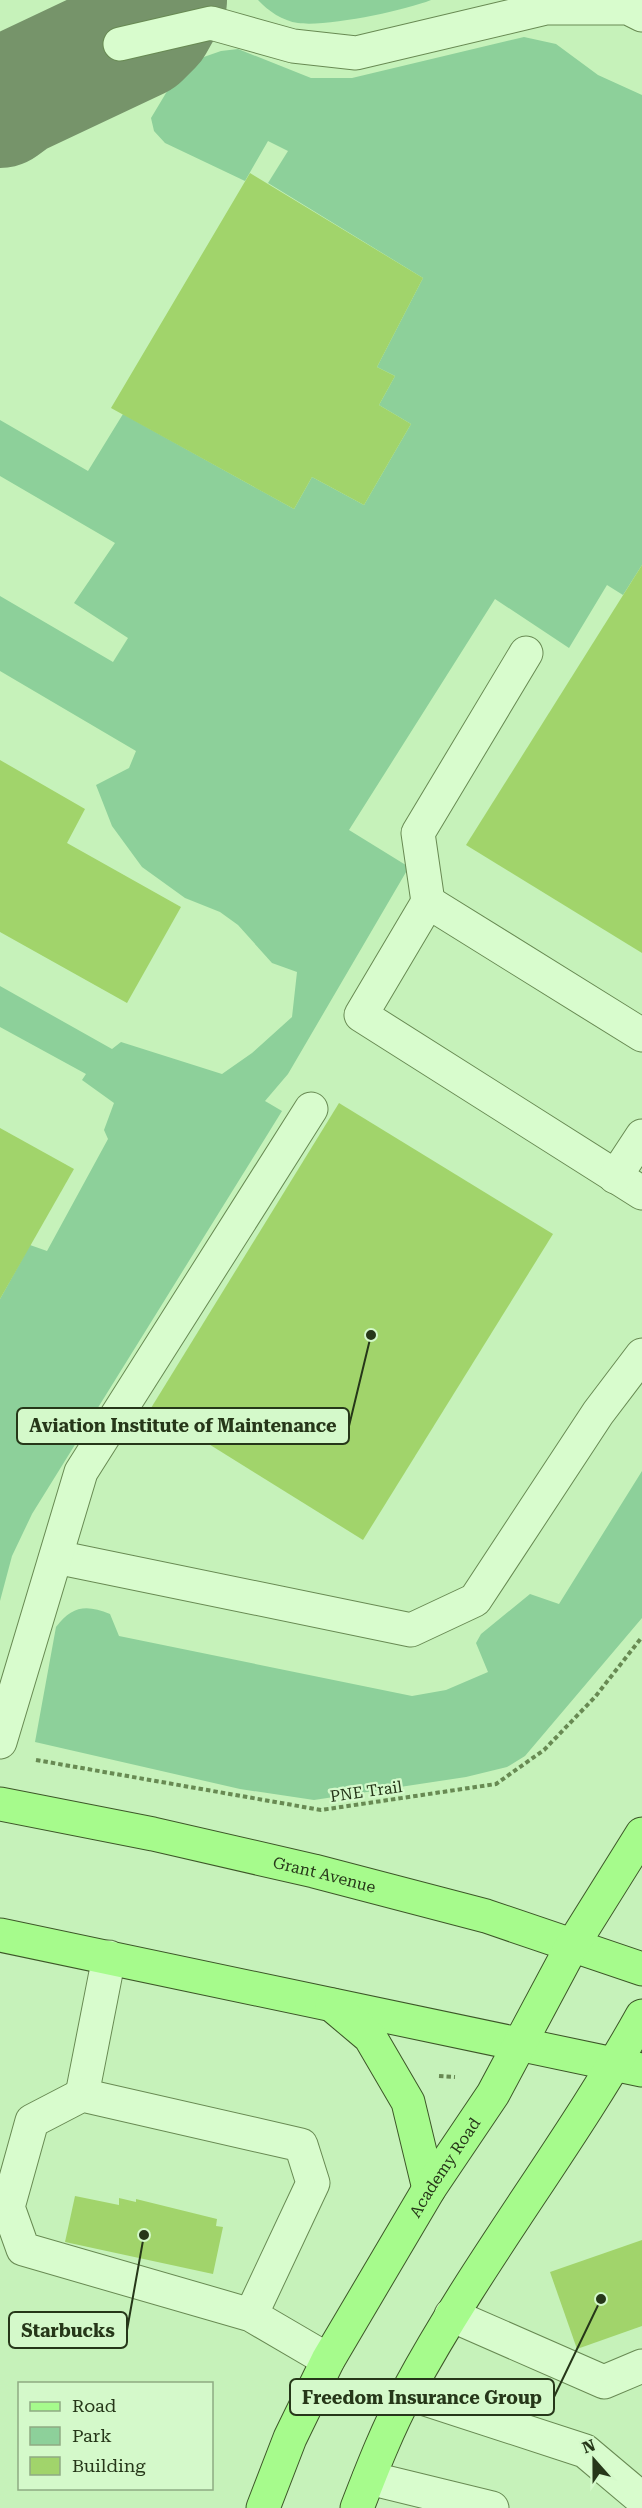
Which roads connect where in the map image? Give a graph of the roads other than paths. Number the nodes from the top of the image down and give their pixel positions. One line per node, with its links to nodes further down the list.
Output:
1 (642, 15): 2 (lane)
2 (120, 44)
3 (526, 653): 4 (lane)
4 (428, 902): 5 (lane); 8 (lane)
5 (642, 1035)
6 (311, 1109): 10 (lane)
7 (642, 1136): 8 (lane)
8 (629, 1185)
9 (642, 1355): 10 (lane)
10 (56, 1557): 11 (lane)
11 (0, 1742)
12 (0, 1804): 15 (main road, Grant Avenue)
13 (642, 1834): 15 (main road, Academy Road)
14 (0, 1935): 16 (main road)
15 (572, 1946): 17 (main road, Grant Avenue); 20 (main road, Academy Road)
16 (109, 1957): 18 (main road); 22 (lane)
17 (642, 1969)
18 (330, 2003): 20 (main road); 23 (main road)
19 (642, 2016): 21 (main road)
20 (519, 2043): 21 (main road); 23 (main road, Academy Road)
21 (629, 2067): 25 (main road)
22 (82, 2095): 24 (lane); 24 (lane)
23 (429, 2189): 26 (main road, Academy Road)
24 (251, 2315): 26 (lane)
25 (451, 2315): 27 (lane); 28 (main road)
26 (328, 2360): 31 (main road, Academy Road)
27 (642, 2366)
28 (407, 2393): 29 (main road); 30 (lane)
29 (369, 2478): 32 (main road); 33 (lane)
30 (642, 2499)
31 (263, 2508)
32 (357, 2508)
33 (492, 2508)

